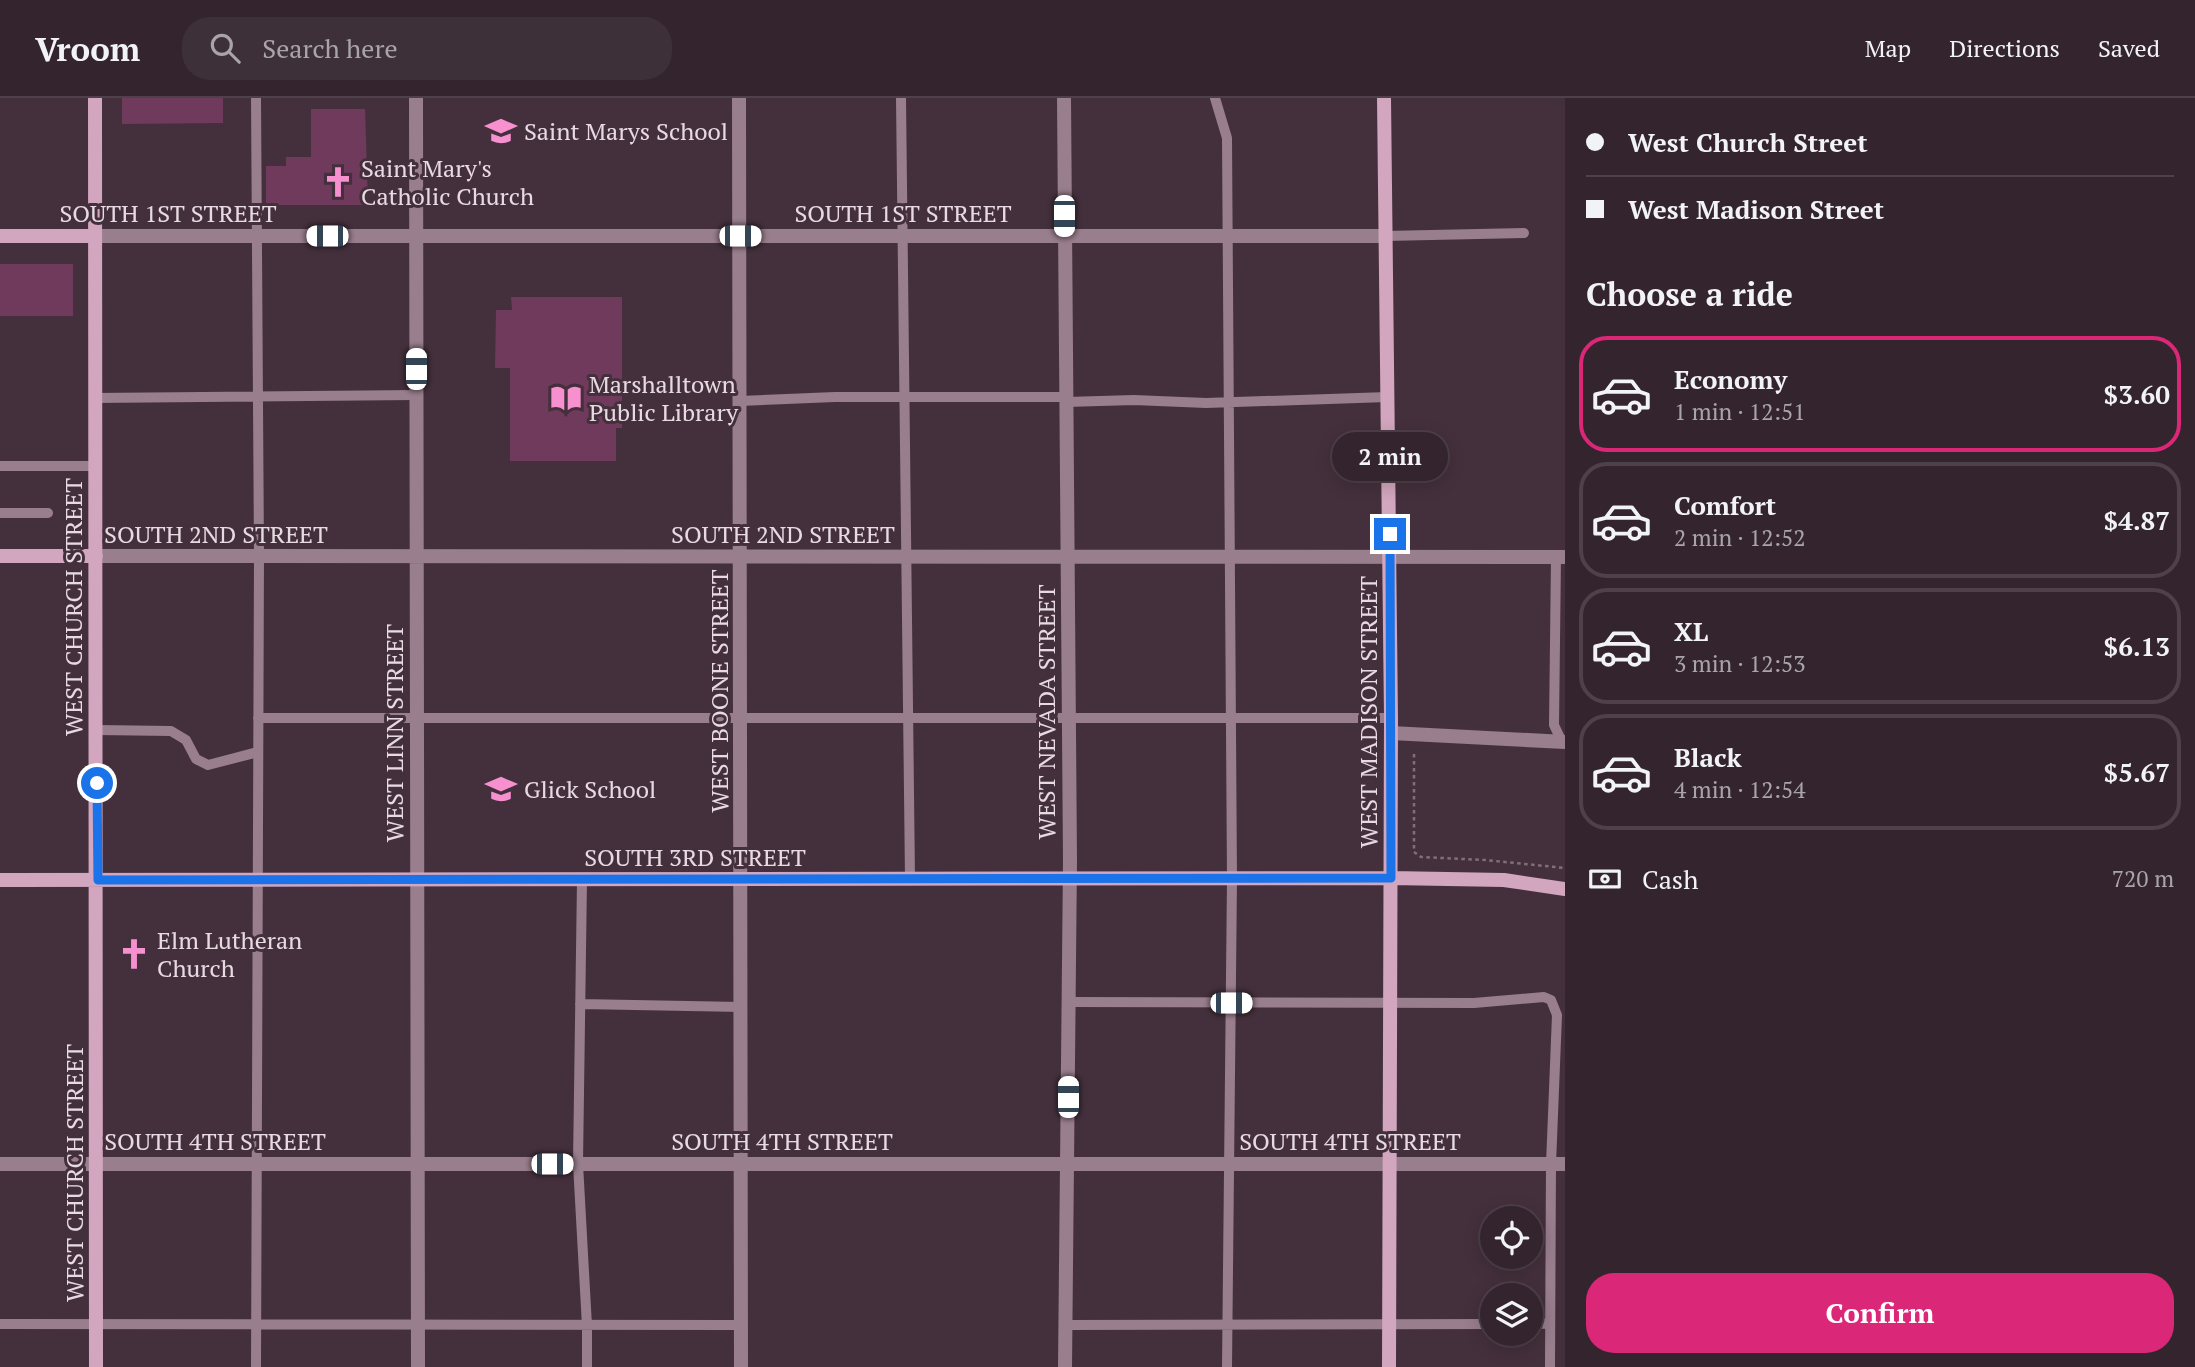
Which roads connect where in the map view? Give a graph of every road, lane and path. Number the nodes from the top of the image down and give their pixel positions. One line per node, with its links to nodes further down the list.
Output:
1 (95, 98): 11 (main road, WEST CHURCH STREET)
2 (256, 98): 12 (lane)
3 (416, 98): 13 (street, WEST LINN STREET)
4 (739, 98): 14 (street, WEST BOONE STREET)
5 (901, 98): 15 (lane)
6 (1064, 98): 16 (street, WEST NEVADA STREET)
7 (1215, 98): 17 (lane)
8 (1384, 98): 18 (main road, WEST MADISON STREET)
9 (1524, 233): 18 (lane)
10 (0, 236): 11 (main road, SOUTH 1ST STREET)
11 (93, 236): 12 (street, SOUTH 1ST STREET); 23 (main road, WEST CHURCH STREET)
12 (256, 236): 13 (street, SOUTH 1ST STREET); 21 (lane)
13 (416, 236): 14 (street, SOUTH 1ST STREET); 19 (street, WEST LINN STREET)
14 (740, 236): 15 (street, SOUTH 1ST STREET); 25 (street, WEST BOONE STREET)
15 (904, 236): 16 (street, SOUTH 1ST STREET); 20 (lane)
16 (1064, 236): 17 (street, SOUTH 1ST STREET); 24 (street, WEST NEVADA STREET)
17 (1225, 236): 18 (street, SOUTH 1ST STREET); 26 (lane)
18 (1385, 236): 22 (main road, WEST MADISON STREET)
19 (416, 395): 21 (lane); 34 (street, WEST LINN STREET)
20 (905, 396): 24 (lane); 25 (lane); 36 (lane)
21 (257, 397): 23 (lane); 33 (lane)
22 (1388, 397): 26 (lane); 39 (main road, WEST MADISON STREET)
23 (94, 398): 28 (main road, WEST CHURCH STREET)
24 (1066, 400): 26 (lane); 37 (street, WEST NEVADA STREET)
25 (740, 401): 35 (street, WEST BOONE STREET)
26 (1227, 401): 38 (lane)
27 (0, 466): 28 (lane)
28 (95, 466): 32 (main road, WEST CHURCH STREET)
29 (0, 513): 30 (lane)
30 (48, 513)
31 (0, 556): 32 (main road, SOUTH 2ND STREET)
32 (96, 556): 33 (street, SOUTH 2ND STREET); 48 (main road, WEST CHURCH STREET)
33 (259, 556): 34 (street, SOUTH 2ND STREET); 41 (lane)
34 (416, 556): 35 (street, SOUTH 2ND STREET); 42 (street, WEST LINN STREET)
35 (741, 557): 36 (street, SOUTH 2ND STREET); 43 (street, WEST BOONE STREET)
36 (905, 557): 37 (street, SOUTH 2ND STREET); 44 (lane)
37 (1068, 557): 38 (street, SOUTH 2ND STREET); 45 (street, WEST NEVADA STREET)
38 (1228, 557): 39 (street, SOUTH 2ND STREET); 46 (lane)
39 (1390, 557): 40 (street, SOUTH 2ND STREET); 47 (main road, WEST MADISON STREET)
40 (1560, 557): 50 (lane)
41 (258, 718): 42 (lane); 51 (lane)
42 (416, 718): 43 (lane); 62 (street, WEST LINN STREET)
43 (742, 718): 44 (lane); 55 (street, WEST BOONE STREET)
44 (908, 718): 45 (lane); 56 (lane)
45 (1069, 718): 46 (lane); 57 (street, WEST NEVADA STREET)
46 (1230, 718): 47 (lane); 58 (lane)
47 (1391, 718): 49 (main road, WEST MADISON STREET)
48 (97, 730): 51 (lane); 60 (main road, WEST CHURCH STREET)
49 (1391, 733): 50 (street); 54 (main road, WEST MADISON STREET)
50 (1563, 741)
51 (258, 752): 61 (lane)
52 (1414, 754): 53 (path)
53 (1565, 868)
54 (1391, 878): 58 (main road, SOUTH 3RD STREET); 64 (main road, SOUTH 3RD STREET); 67 (main road, WEST MADISON STREET)
55 (742, 879): 56 (main road, SOUTH 3RD STREET); 63 (main road, SOUTH 3RD STREET); 69 (street, WEST BOONE STREET)
56 (910, 879): 57 (main road, SOUTH 3RD STREET)
57 (1069, 879): 58 (main road, SOUTH 3RD STREET); 65 (street, WEST NEVADA STREET)
58 (1232, 879): 66 (lane)
59 (0, 880): 60 (main road, SOUTH 3RD STREET)
60 (98, 880): 61 (main road, SOUTH 3RD STREET); 71 (main road, WEST CHURCH STREET)
61 (257, 880): 62 (main road, SOUTH 3RD STREET); 72 (lane)
62 (417, 880): 63 (main road, SOUTH 3RD STREET); 73 (street, WEST LINN STREET)
63 (582, 880): 68 (lane)
64 (1565, 889)
65 (1069, 1002): 66 (lane); 76 (street, WEST NEVADA STREET)
66 (1231, 1003): 67 (lane); 77 (lane)
67 (1391, 1003): 78 (main road, WEST MADISON STREET); 79 (lane)
68 (580, 1004): 69 (lane); 74 (lane)
69 (742, 1007): 75 (street, WEST BOONE STREET)
70 (0, 1164): 71 (street, SOUTH 4TH STREET)
71 (97, 1164): 72 (street, SOUTH 4TH STREET); 83 (main road, WEST CHURCH STREET)
72 (257, 1164): 73 (street, SOUTH 4TH STREET); 85 (lane)
73 (417, 1164): 74 (street, SOUTH 4TH STREET); 91 (street, WEST LINN STREET)
74 (578, 1164): 75 (street, SOUTH 4TH STREET); 86 (lane)
75 (741, 1164): 76 (street, SOUTH 4TH STREET); 87 (street, WEST BOONE STREET)
76 (1068, 1164): 77 (street, SOUTH 4TH STREET); 88 (street, WEST NEVADA STREET)
77 (1229, 1164): 78 (street, SOUTH 4TH STREET); 89 (lane)
78 (1391, 1164): 79 (street, SOUTH 4TH STREET); 90 (main road, WEST MADISON STREET)
79 (1558, 1164): 81 (lane)
80 (1543, 1323): 81 (lane)
81 (1550, 1323): 100 (lane)
82 (0, 1324): 83 (lane)
83 (96, 1324): 85 (lane); 92 (main road, WEST CHURCH STREET)
84 (1480, 1324): 90 (lane)
85 (256, 1325): 91 (lane); 93 (lane)
86 (587, 1325): 87 (lane); 91 (lane); 95 (lane)
87 (741, 1325): 96 (street, WEST BOONE STREET)
88 (1066, 1325): 89 (lane); 97 (street, WEST NEVADA STREET)
89 (1227, 1325): 90 (lane); 98 (lane)
90 (1389, 1325): 99 (main road, WEST MADISON STREET)
91 (418, 1326): 94 (street, WEST LINN STREET)
92 (96, 1367)
93 (256, 1367)
94 (418, 1367)
95 (587, 1367)
96 (741, 1367)
97 (1065, 1367)
98 (1227, 1367)
99 (1389, 1367)
100 (1550, 1367)

